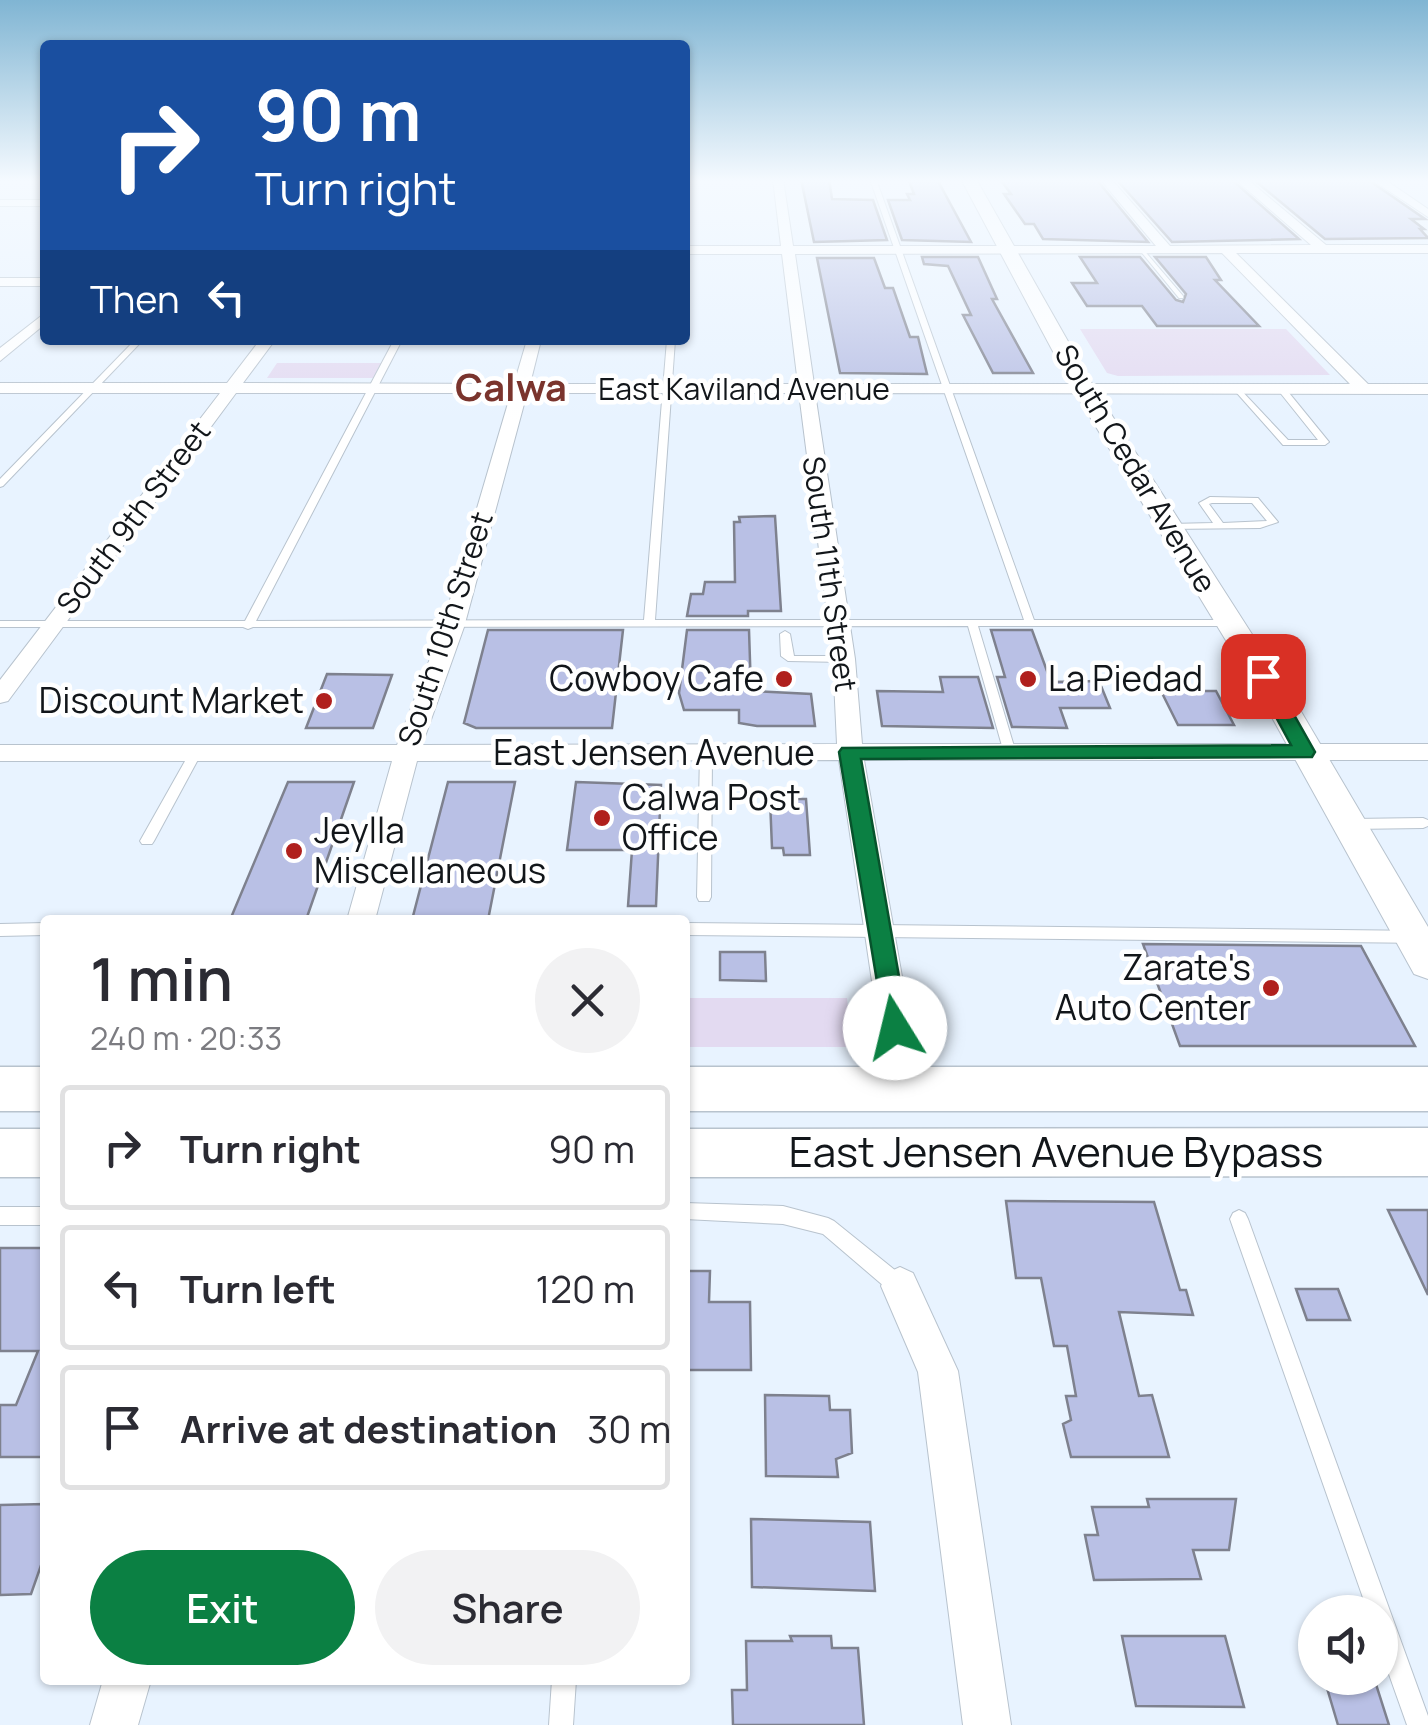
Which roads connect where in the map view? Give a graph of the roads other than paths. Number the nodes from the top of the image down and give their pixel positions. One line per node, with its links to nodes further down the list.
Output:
1 (791, 260): 23 (street, South 11th Street)
2 (901, 260): 24 (lane)
3 (1010, 260): 22 (main road, South Cedar Avenue)
4 (1150, 260): 8 (lane)
5 (1235, 260): 27 (street)
6 (0, 282): 7 (street)
7 (40, 282)
8 (1181, 297)
9 (40, 320): 15 (street)
10 (134, 345): 17 (lane)
11 (264, 345): 18 (street, South 9th Street)
12 (395, 345): 19 (lane)
13 (532, 345): 20 (street, South 10th Street)
14 (670, 345): 21 (lane)
15 (0, 356)
16 (0, 388): 17 (street, East Kaviland Avenue)
17 (92, 389): 18 (street, East Kaviland Avenue); 29 (lane)
18 (230, 389): 19 (street, East Kaviland Avenue); 37 (street, South 9th Street)
19 (372, 389): 20 (street, East Kaviland Avenue); 39 (lane)
20 (517, 389): 21 (street, East Kaviland Avenue); 40 (street, South 10th Street)
21 (665, 389): 23 (street, East Kaviland Avenue); 38 (lane)
22 (1084, 389): 24 (street, East Kaviland Avenue); 25 (street, East Kaviland Avenue); 31 (main road, South Cedar Avenue)
23 (804, 390): 24 (street, East Kaviland Avenue); 32 (street, South 11th Street)
24 (947, 390): 34 (lane)
25 (1240, 390): 26 (street, East Kaviland Avenue); 26 (lane)
26 (1282, 390): 27 (street, East Kaviland Avenue)
27 (1364, 390): 28 (street, East Kaviland Avenue)
28 (1428, 390)
29 (0, 484)
30 (1220, 526): 30 (lane); 31 (lane)
31 (1170, 527): 35 (main road, South Cedar Avenue)
32 (839, 623): 33 (lane); 38 (lane); 42 (street, South 11th Street)
33 (972, 623): 34 (lane); 49 (lane)
34 (1030, 623): 35 (lane)
35 (1230, 623): 45 (main road, South Cedar Avenue)
36 (0, 624): 37 (lane)
37 (53, 624): 39 (lane); 43 (street, South 9th Street)
38 (649, 624): 40 (lane)
39 (248, 626): 40 (lane)
40 (453, 626): 51 (street, South 10th Street)
41 (785, 634): 42 (lane)
42 (844, 659): 44 (street, South 11th Street)
43 (0, 696)
44 (850, 752): 48 (street, East Jensen Avenue); 49 (street, East Jensen Avenue); 58 (street, South 11th Street)
45 (1304, 752): 46 (street, East Jensen Avenue); 49 (street, East Jensen Avenue); 52 (main road, South Cedar Avenue)
46 (1428, 752)
47 (0, 753): 50 (street, East Jensen Avenue)
48 (706, 753): 51 (street, East Jensen Avenue); 55 (lane)
49 (1010, 753)
50 (195, 754): 51 (street, East Jensen Avenue); 54 (lane)
51 (406, 754): 56 (street, South 10th Street)
52 (1346, 824): 53 (lane); 61 (main road, South Cedar Avenue)
53 (1426, 824)
54 (147, 841)
55 (704, 897)
56 (363, 915)
57 (690, 928): 58 (lane)
58 (879, 928): 61 (lane); 62 (street, South 11th Street)
59 (0, 930): 60 (lane)
60 (40, 930)
61 (1423, 945)
62 (895, 1028)
63 (1428, 1088): 66 (main road, East Jensen Avenue Bypass)
64 (0, 1089): 65 (main road)
65 (40, 1089)
66 (690, 1089)
67 (1428, 1152): 70 (main road, East Jensen Avenue Bypass)
68 (0, 1153): 69 (main road)
69 (40, 1153)
70 (690, 1153)
71 (690, 1211): 75 (lane)
72 (0, 1216): 73 (lane)
73 (40, 1216)
74 (1239, 1219): 76 (lane)
75 (900, 1286): 82 (street)
76 (1372, 1595)
77 (1398, 1667): 83 (lane)
78 (126, 1685): 80 (street)
79 (564, 1685): 81 (lane)
80 (114, 1725)
81 (561, 1725)
82 (987, 1725)
83 (1419, 1725)

